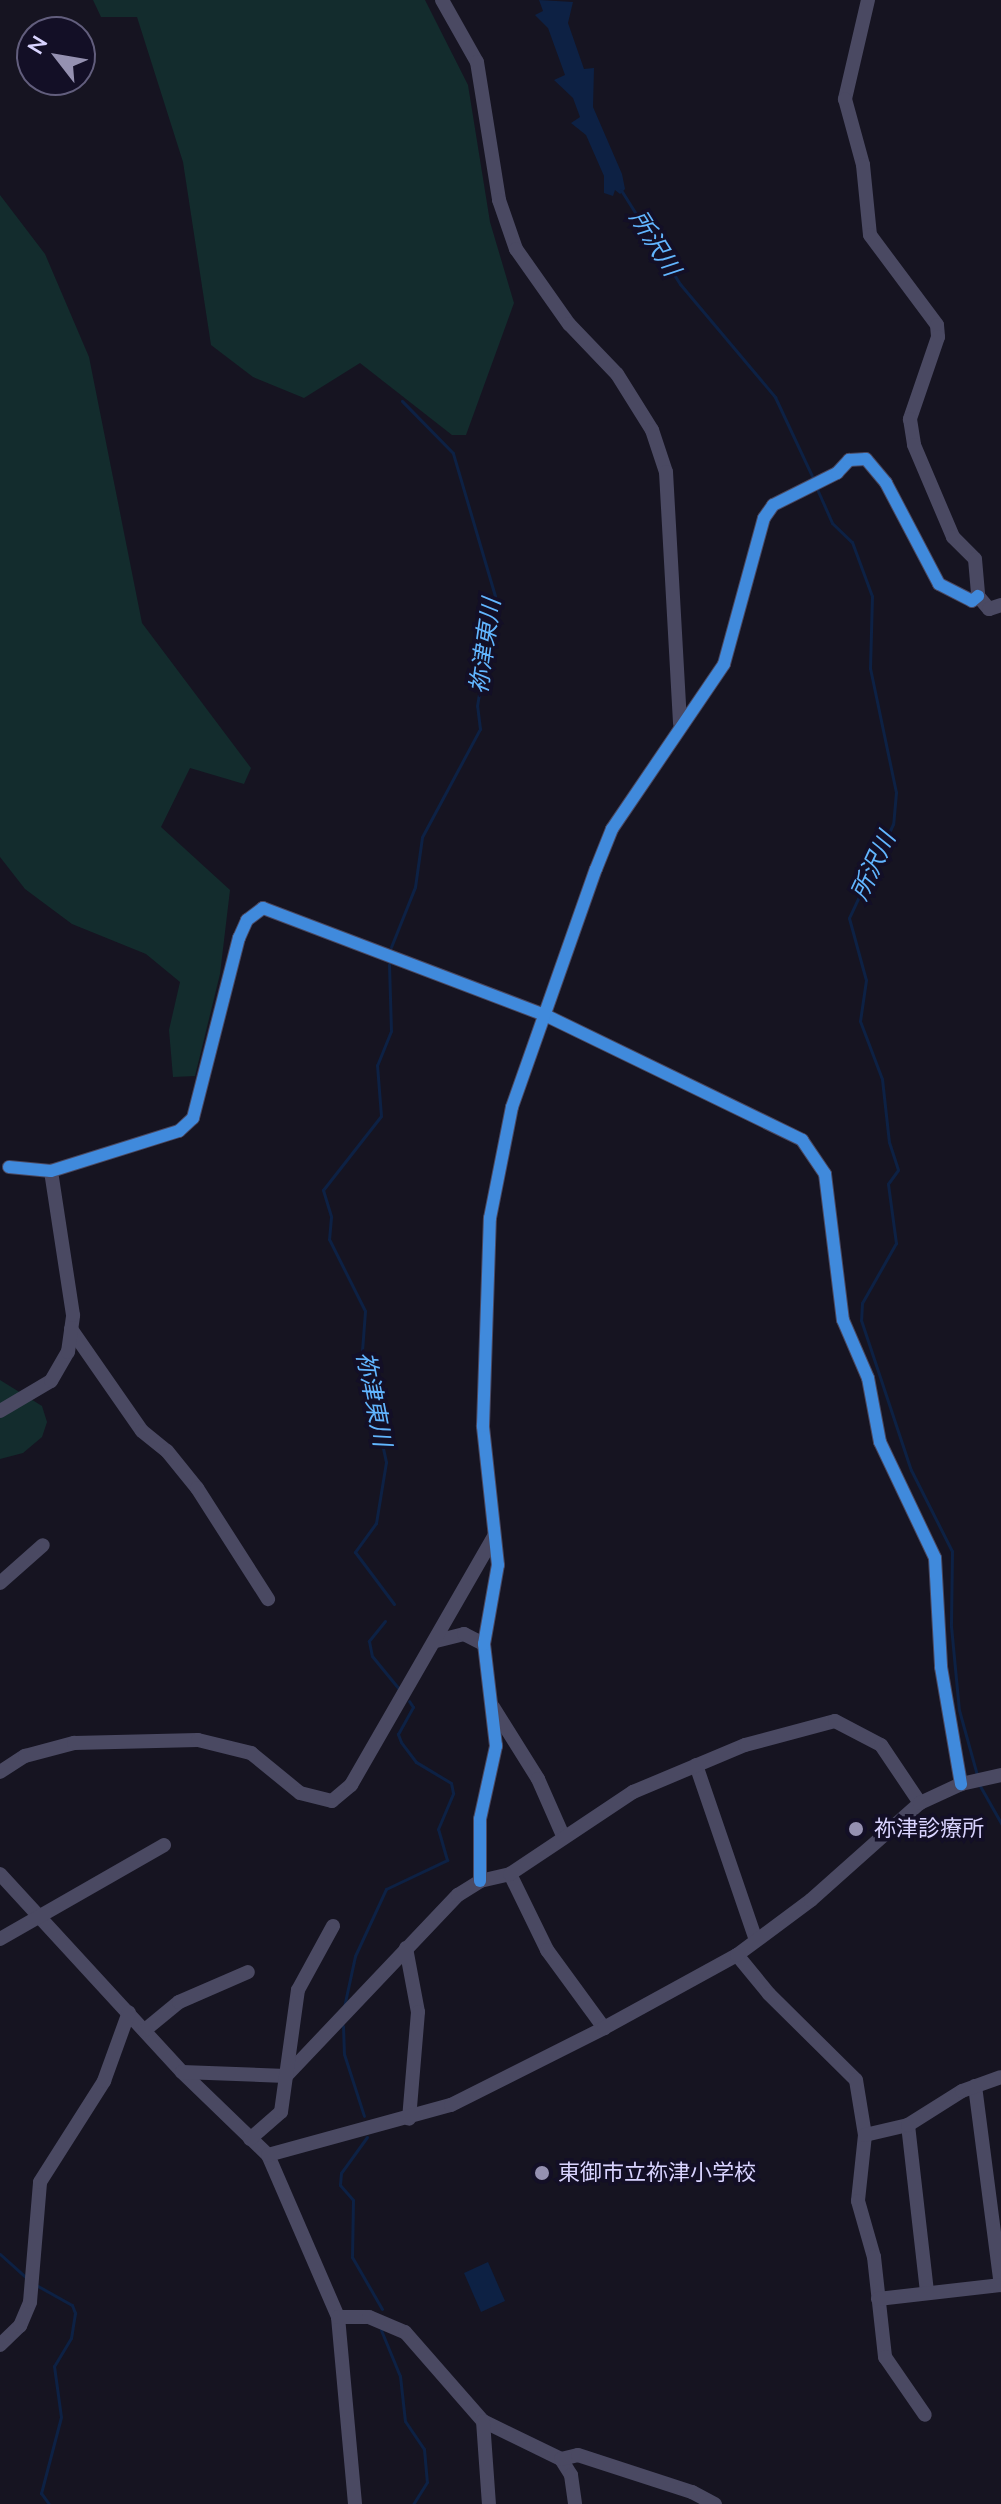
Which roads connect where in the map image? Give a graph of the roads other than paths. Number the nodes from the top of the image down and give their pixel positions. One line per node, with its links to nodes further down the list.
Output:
1 (442, 0): 5 (street)
2 (868, 0): 3 (street)
3 (978, 596): 4 (street); 5 (street)
4 (1001, 605)
5 (680, 724): 6 (street)
6 (545, 1015): 8 (street); 11 (street); 21 (street)
7 (9, 1167): 8 (street)
8 (51, 1171): 9 (street)
9 (71, 1329): 10 (street); 14 (street)
10 (0, 1411)
11 (494, 1535): 15 (street); 16 (street)
12 (43, 1545): 13 (street)
13 (0, 1583)
14 (268, 1599)
15 (436, 1641): 16 (street); 19 (street)
16 (484, 1644): 17 (street)
17 (493, 1707): 23 (street); 27 (street)
18 (696, 1765): 22 (street); 23 (street); 31 (street)
19 (0, 1772)
20 (995, 1776): 21 (street)
21 (961, 1784): 22 (street)
22 (920, 1803): 31 (street)
23 (564, 1838): 26 (street)
24 (164, 1845): 28 (street)
25 (0, 1874): 28 (street)
26 (510, 1874): 27 (street); 36 (street)
27 (480, 1881): 32 (street)
28 (37, 1915): 30 (street); 35 (street)
29 (333, 1926): 39 (street)
30 (0, 1939)
31 (756, 1940): 33 (street)
32 (406, 1948): 39 (street); 42 (street)
33 (737, 1955): 36 (street); 44 (street)
34 (248, 1972): 37 (street)
35 (129, 2012): 37 (street); 52 (street)
36 (604, 2028): 42 (street)
37 (145, 2030): 38 (street)
38 (182, 2072): 39 (street); 45 (street)
39 (286, 2076): 45 (street)
40 (1001, 2077): 41 (street)
41 (975, 2086): 43 (street); 47 (street)
42 (409, 2119): 46 (street)
43 (908, 2125): 44 (street); 49 (street)
44 (865, 2135): 50 (street)
45 (250, 2139): 46 (street)
46 (268, 2155): 51 (street)
47 (997, 2220): 48 (street)
48 (1001, 2285): 49 (street)
49 (927, 2293): 50 (street)
50 (878, 2299): 53 (street)
51 (338, 2317): 54 (street); 56 (street)
52 (0, 2345)
53 (925, 2415)
54 (483, 2421): 55 (street); 57 (street)
55 (561, 2459): 58 (street); 59 (street)
56 (355, 2504)
57 (489, 2504)
58 (575, 2504)
59 (715, 2504)

